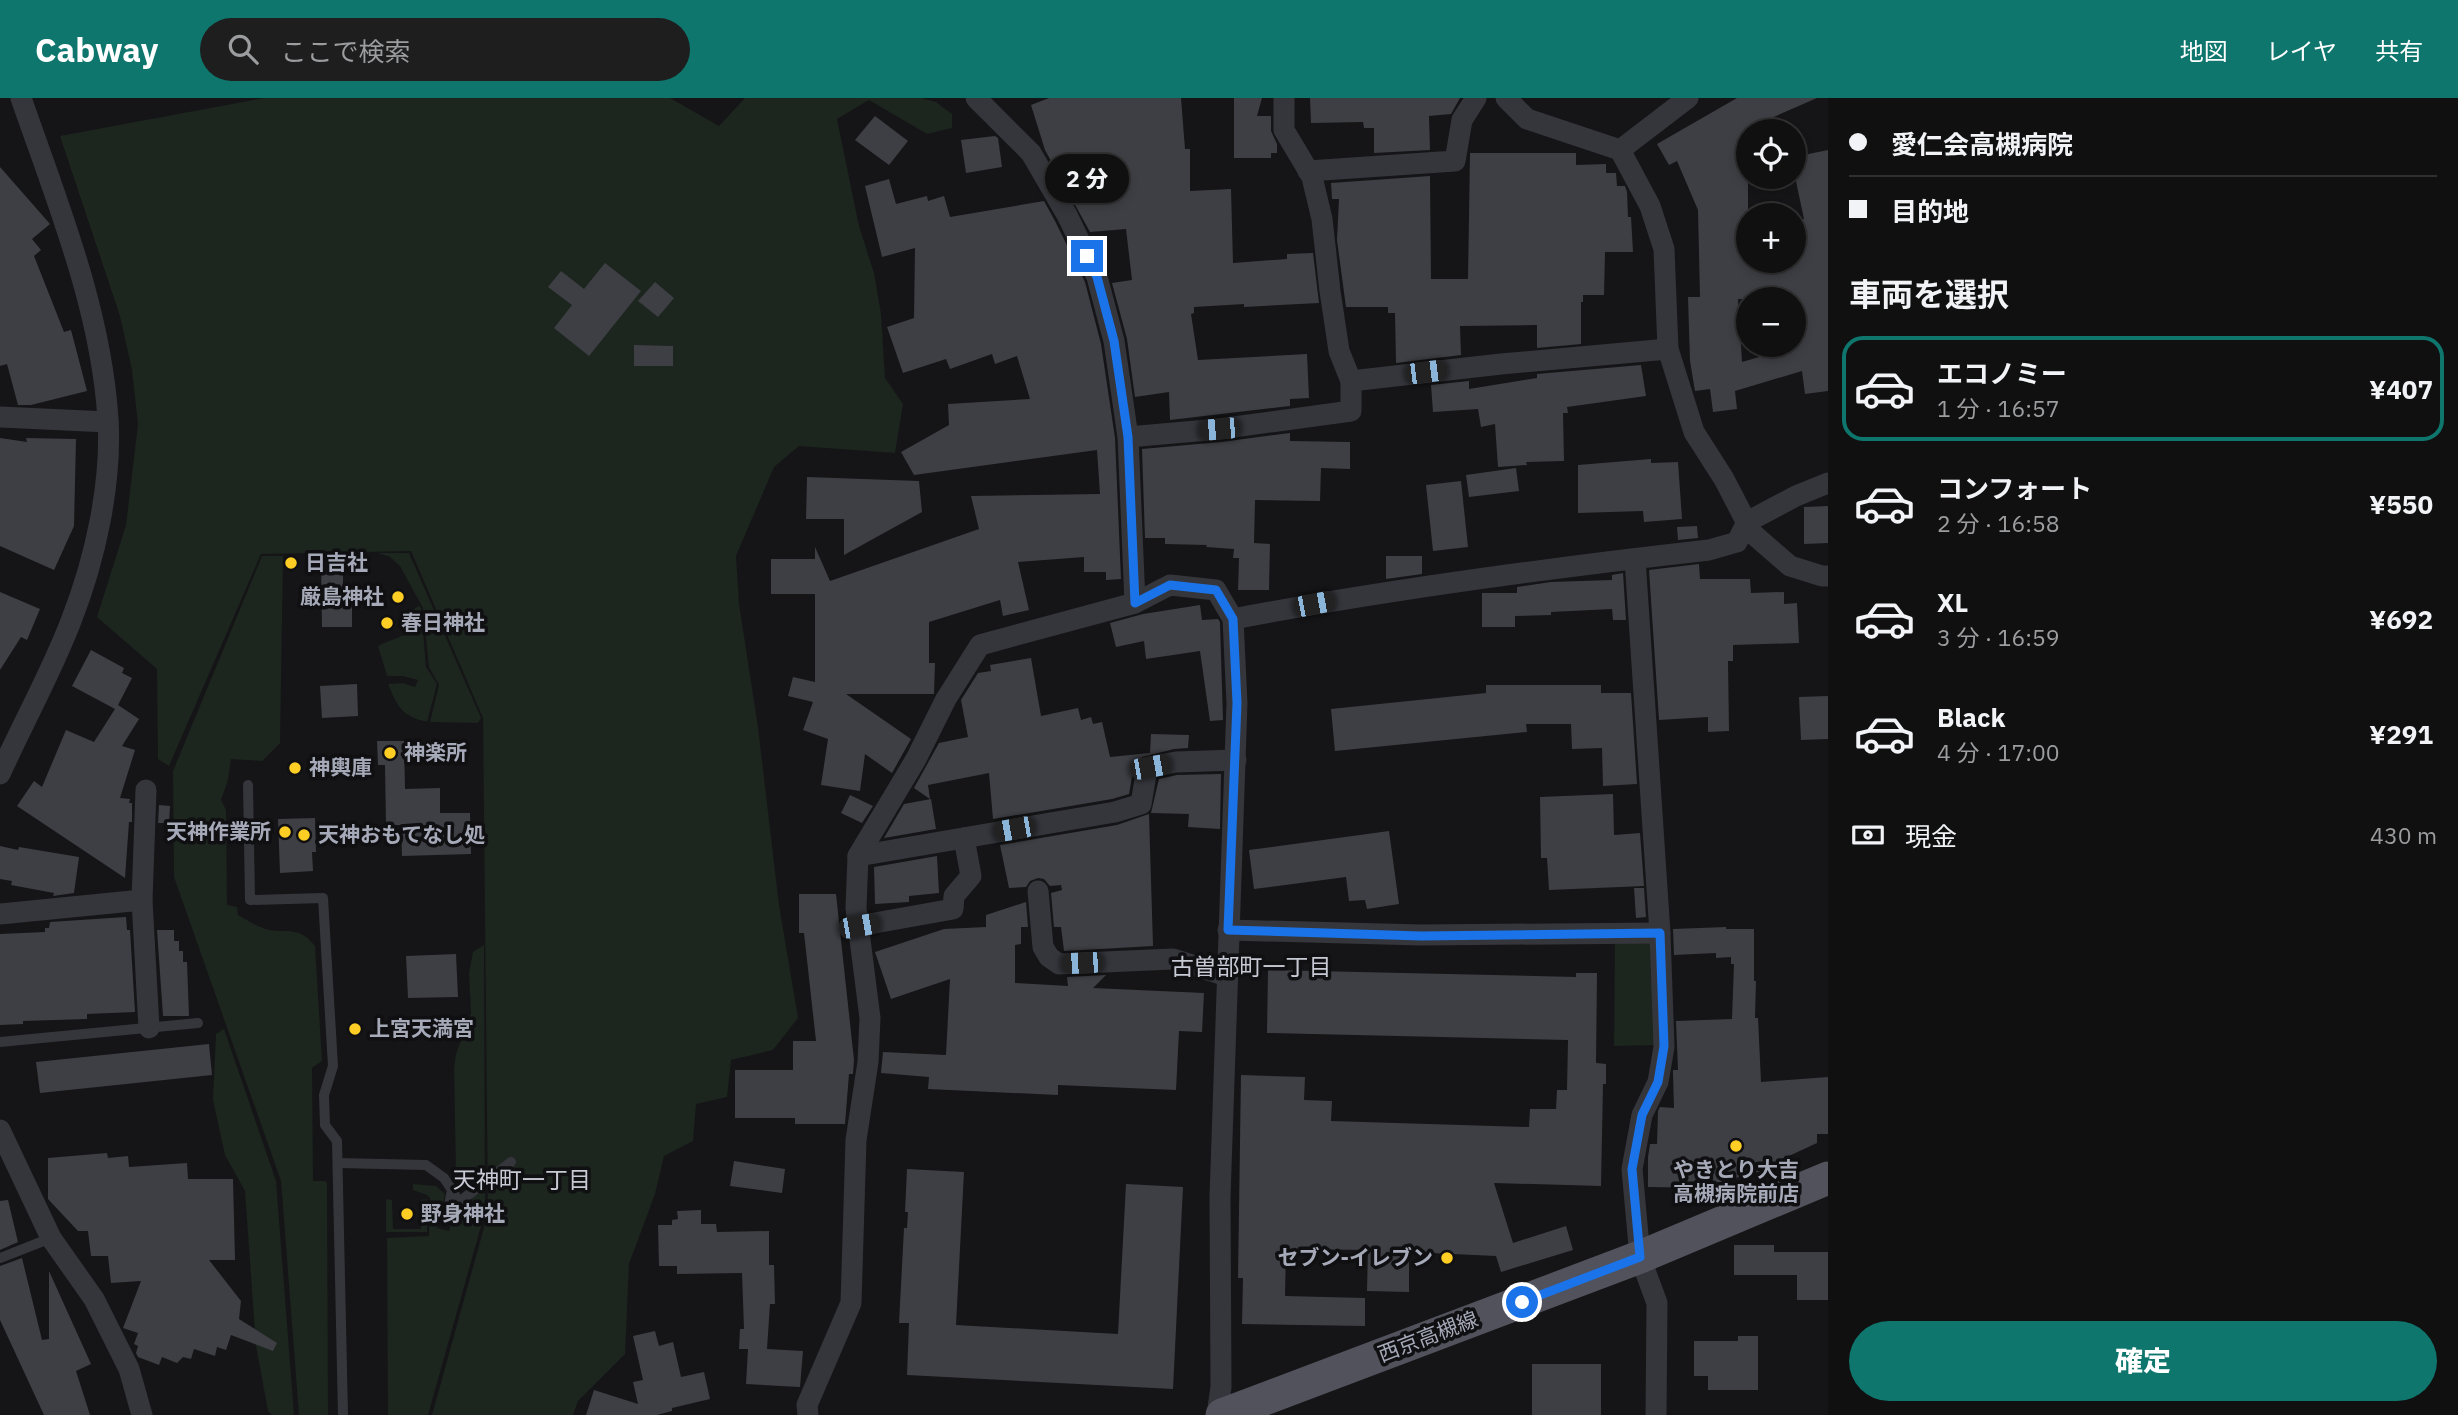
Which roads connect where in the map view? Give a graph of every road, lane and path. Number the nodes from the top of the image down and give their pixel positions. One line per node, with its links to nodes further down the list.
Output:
1 (21, 98): 12 (street)
2 (976, 98): 13 (street)
3 (1284, 98): 8 (street)
4 (1476, 98): 8 (street)
5 (1506, 98): 7 (street)
6 (1688, 98): 7 (street)
7 (1620, 150): 9 (street)
8 (1308, 171): 10 (street)
9 (1668, 349): 10 (street); 15 (street)
10 (1350, 381): 13 (street)
11 (0, 417): 12 (street)
12 (108, 422): 21 (street)
13 (1128, 437): 18 (street)
14 (1828, 483): 15 (street)
15 (1746, 522): 16 (street); 17 (street)
16 (1635, 559): 19 (street); 31 (street)
17 (1828, 576)
18 (1135, 603): 19 (street); 25 (street)
19 (1233, 619): 20 (street)
20 (1236, 760): 24 (street); 30 (street)
21 (0, 774)
22 (248, 785): 38 (lane)
23 (146, 790): 27 (street)
24 (964, 838): 25 (street); 29 (street)
25 (859, 856): 29 (street)
26 (1038, 891): 32 (street)
27 (142, 900): 28 (street); 34 (street)
28 (0, 914)
29 (859, 926): 47 (street)
30 (1228, 930): 31 (street); 32 (street)
31 (1660, 933): 43 (street)
32 (1227, 976): 48 (street)
33 (198, 1023): 34 (lane)
34 (149, 1028): 35 (lane)
35 (0, 1042)
36 (0, 1130): 42 (street)
37 (511, 1162): 40 (lane)
38 (338, 1163): 40 (lane); 46 (lane)
39 (1828, 1178): 43 (main road, 西京高槻線)
40 (452, 1190): 41 (lane)
41 (449, 1209)
42 (51, 1238): 44 (lane); 45 (street)
43 (1640, 1257): 48 (main road, 西京高槻線); 49 (street)
44 (0, 1258)
45 (142, 1415)
46 (343, 1415)
47 (808, 1415)
48 (1219, 1415)
49 (1656, 1415)

